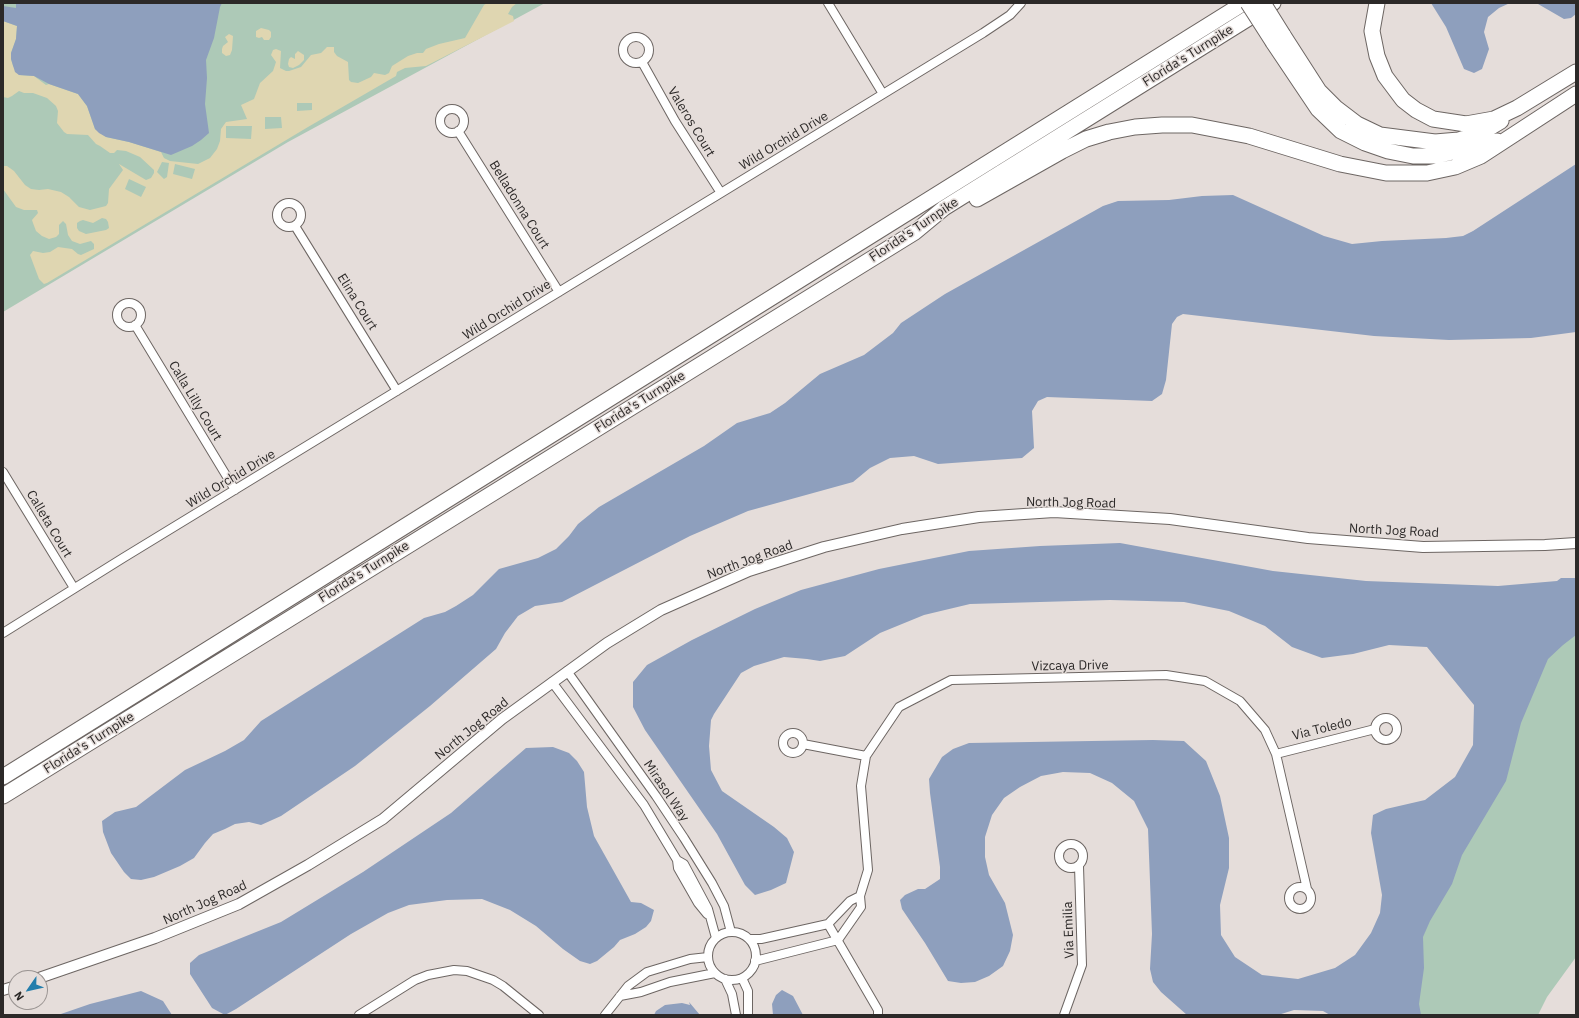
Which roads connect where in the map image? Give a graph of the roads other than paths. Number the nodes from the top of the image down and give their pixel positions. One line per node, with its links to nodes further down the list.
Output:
1 (828, 3): 11 (street)
2 (1021, 3): 11 (street, Wild Orchid Drive)
3 (1244, 3): 33 (highway, Florida's Turnpike)
4 (1248, 3): 8 (highway, bridge)
5 (1263, 3): 8 (highway, bridge)
6 (1273, 3): 18 (highway, Florida's Turnpike)
7 (1377, 3): 13 (highway)
8 (1278, 39): 13 (highway); 15 (highway)
9 (642, 62): 16 (street, Valeros Court)
10 (1576, 72): 13 (highway)
11 (884, 94): 16 (street, Wild Orchid Drive)
12 (1576, 94): 15 (highway)
13 (1517, 108)
14 (458, 131): 19 (street, Belladonna Court)
15 (1508, 139): 18 (highway)
16 (721, 193): 19 (street, Wild Orchid Drive)
17 (295, 226): 21 (street, Elina Court)
18 (914, 232): 34 (highway, Florida's Turnpike)
19 (559, 292): 21 (street, Wild Orchid Drive)
20 (135, 325): 23 (street, Calla Lilly Court)
21 (397, 391): 23 (street, Wild Orchid Drive)
22 (3, 472): 25 (street, Calleta Court)
23 (235, 490): 25 (street, Wild Orchid Drive)
24 (1576, 543): 27 (street, North Jog Road)
25 (74, 588): 26 (street, Wild Orchid Drive)
26 (3, 633)
27 (567, 670): 28 (street, North Jog Road); 39 (street, Mirasol Way)
28 (552, 682): 40 (street, Mirasol Way); 46 (street, North Jog Road)
29 (1375, 729): 31 (street, Via Toledo)
30 (803, 744): 32 (street)
31 (1276, 754): 32 (street, Vizcaya Drive); 36 (street, Vizcaya Drive)
32 (866, 756): 37 (street, Vizcaya Drive)
33 (3, 777)
34 (3, 796)
35 (1079, 866): 50 (street, Via Emilia)
36 (1307, 889)
37 (860, 896): 38 (street); 42 (street, Vizcaya Drive)
38 (828, 924): 41 (street); 42 (street)
39 (731, 932): 40 (street); 41 (street)
40 (716, 938): 43 (street)
41 (749, 939): 44 (street)
42 (838, 940): 44 (street); 56 (street)
43 (708, 956): 45 (street); 49 (street)
44 (755, 961): 47 (street)
45 (715, 973): 48 (street); 49 (street)
46 (48, 975)
47 (742, 978): 48 (street); 55 (street)
48 (725, 979): 54 (street)
49 (620, 996): 53 (street)
50 (1066, 1014)
51 (359, 1015): 52 (street)
52 (539, 1015)
53 (605, 1015)
54 (736, 1015)
55 (748, 1015)
56 (878, 1015)

